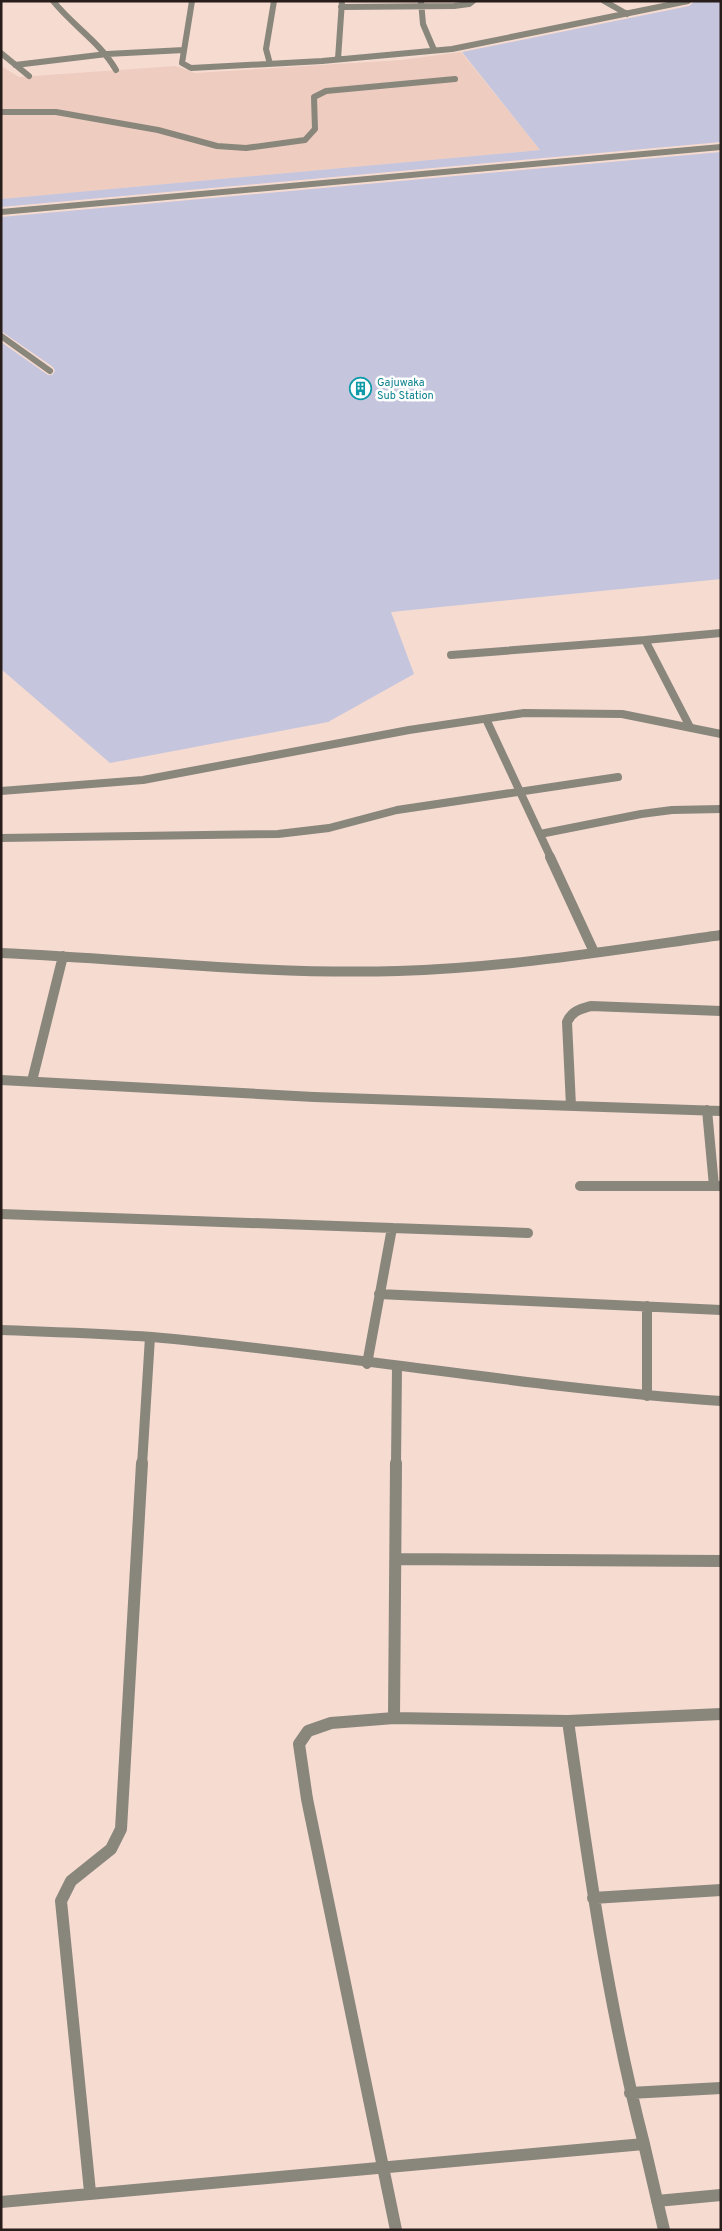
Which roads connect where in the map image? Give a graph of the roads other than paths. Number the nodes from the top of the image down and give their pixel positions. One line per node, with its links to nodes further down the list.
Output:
1 (53, 1): 13 (street)
2 (192, 1): 10 (street)
3 (274, 1): 16 (street)
4 (473, 1): 8 (street)
5 (604, 1): 9 (street)
6 (688, 1): 9 (street)
7 (342, 4): 8 (street); 14 (street)
8 (421, 4): 11 (street)
9 (627, 14): 11 (street)
10 (184, 50): 13 (street); 16 (street)
11 (434, 50): 14 (street)
12 (1, 53): 15 (street)
13 (107, 54): 15 (street); 17 (street)
14 (338, 59): 16 (street)
15 (15, 64): 18 (street)
16 (270, 64)
17 (116, 70)
18 (29, 76)
19 (454, 79): 20 (street)
20 (1, 112)
21 (721, 147): 22 (street)
22 (1, 212)
23 (1, 336): 24 (street)
24 (50, 372)
25 (721, 633): 26 (street)
26 (645, 640): 27 (street); 29 (street)
27 (451, 655)
28 (486, 719): 29 (street); 32 (street); 33 (street)
29 (690, 727): 30 (street)
30 (721, 734)
31 (618, 777): 33 (street)
32 (1, 792)
33 (520, 792): 35 (street); 36 (street)
34 (721, 809): 35 (street)
35 (540, 834): 38 (street)
36 (1, 838)
37 (721, 935): 38 (street)
38 (594, 952): 40 (street)
39 (1, 953): 40 (street)
40 (63, 956): 43 (street)
41 (721, 1011): 44 (street)
42 (1, 1080): 43 (street)
43 (32, 1082): 44 (street)
44 (571, 1106): 45 (street)
45 (707, 1110): 46 (street); 48 (street)
46 (721, 1111)
47 (580, 1186): 48 (street)
48 (717, 1186)
49 (1, 1214): 50 (street)
50 (392, 1228): 51 (street); 52 (street)
51 (528, 1233)
52 (380, 1294): 53 (street); 57 (street)
53 (647, 1306): 54 (street); 59 (street)
54 (721, 1310)
55 (1, 1330): 56 (street)
56 (150, 1337): 57 (street); 72 (street)
57 (367, 1364): 58 (street)
58 (397, 1366): 59 (street); 61 (street)
59 (647, 1396): 60 (street)
60 (721, 1401)
61 (396, 1559): 62 (street); 64 (street)
62 (721, 1561)
63 (721, 1714): 65 (street)
64 (394, 1718): 65 (street); 71 (street)
65 (568, 1721): 67 (street)
66 (721, 1890): 67 (street)
67 (593, 1898): 69 (street)
68 (721, 2088): 69 (street)
69 (630, 2093): 70 (street)
70 (644, 2144): 71 (street); 74 (street)
71 (385, 2168): 72 (street); 76 (street)
72 (90, 2192): 75 (street)
73 (721, 2195): 74 (street)
74 (657, 2201): 77 (street)
75 (1, 2202)
76 (396, 2230)
77 (664, 2230)

